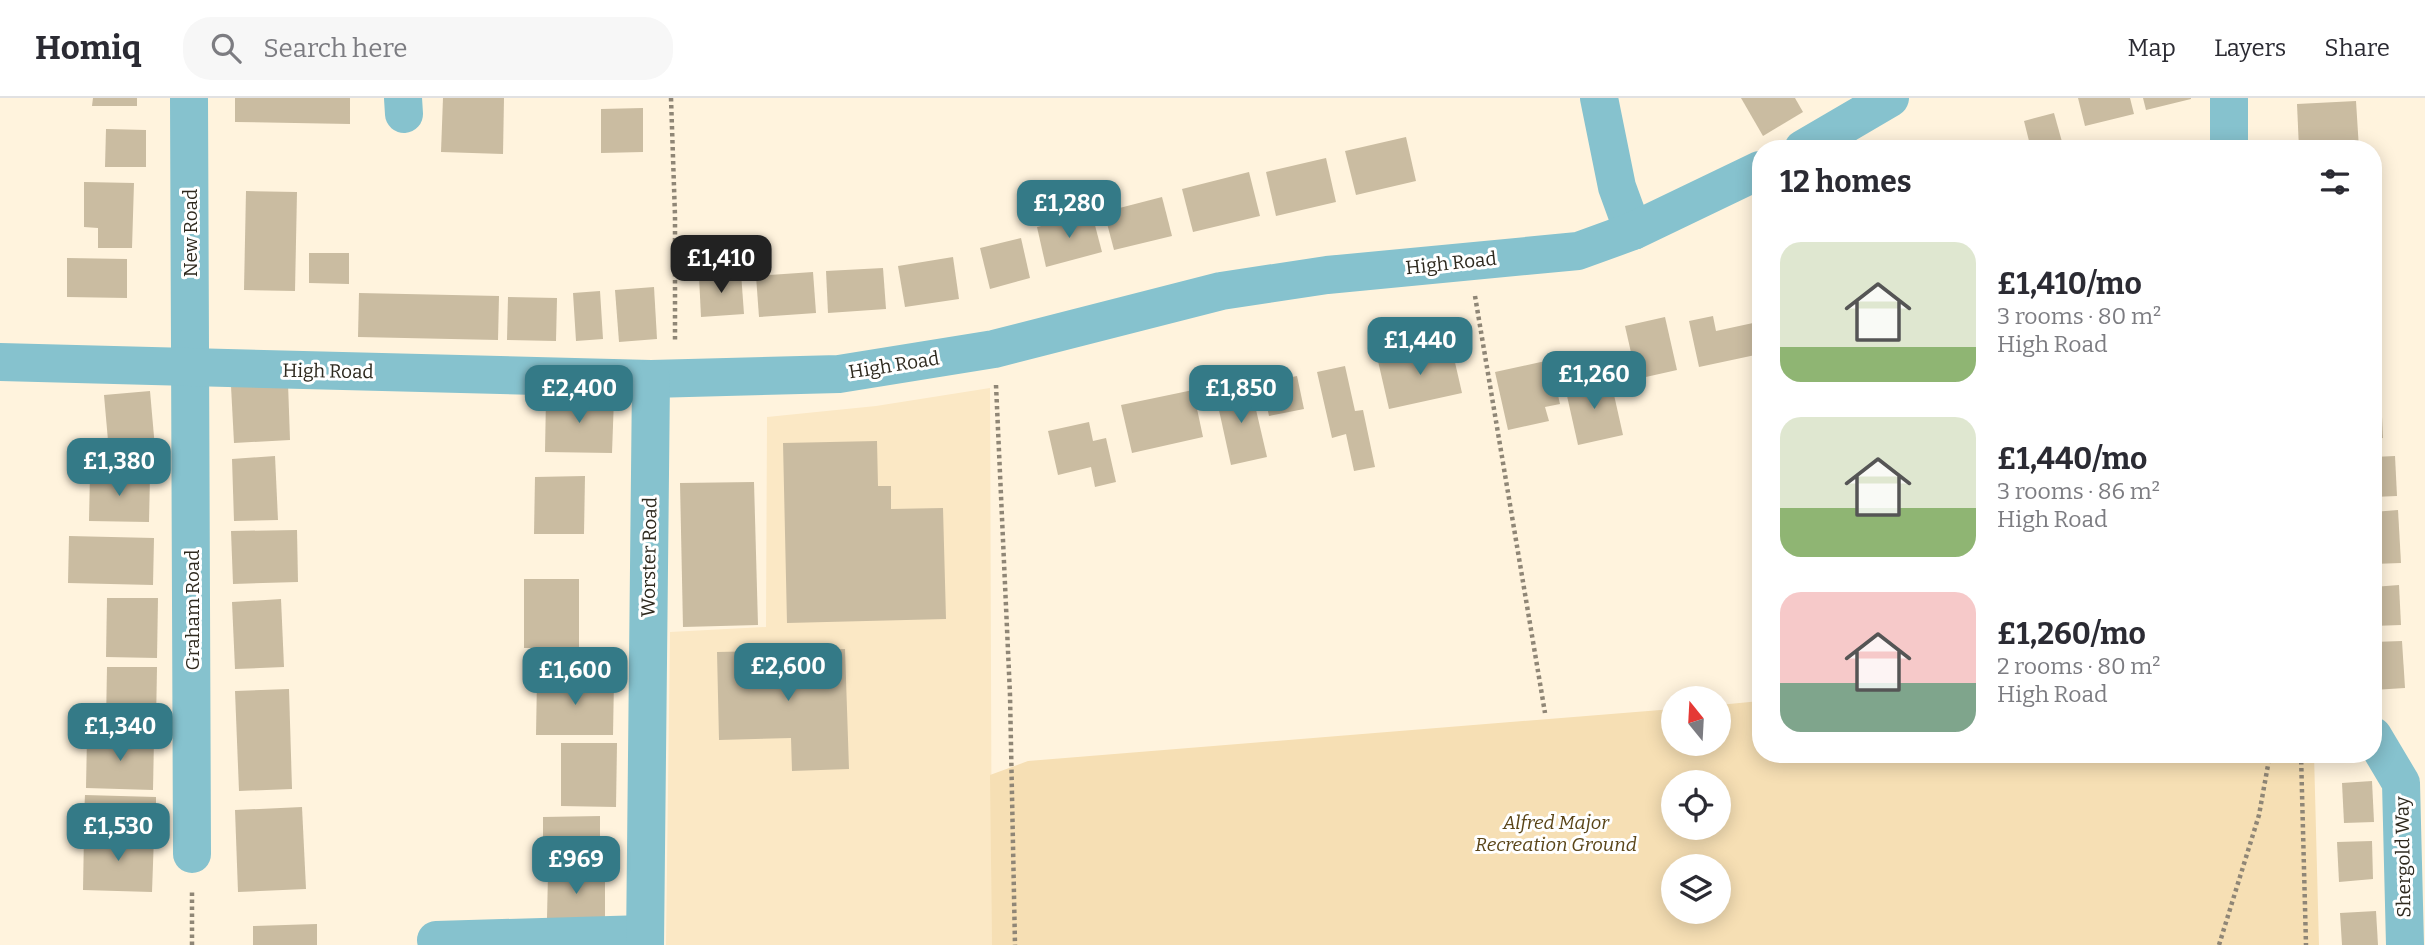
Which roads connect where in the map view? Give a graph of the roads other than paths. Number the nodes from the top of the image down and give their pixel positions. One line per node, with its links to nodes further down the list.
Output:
1 (189, 98): 10 (street, New Road)
2 (1599, 98): 8 (street)
3 (1890, 98): 5 (street)
4 (2229, 98): 6 (street)
5 (1818, 140)
6 (2229, 140)
7 (1752, 174): 8 (street, High Road)
8 (1633, 231): 11 (street, High Road)
9 (0, 362): 10 (street, High Road)
10 (191, 368): 11 (street, High Road); 13 (street, Graham Road)
11 (663, 379): 15 (street, Worster Road)
12 (2382, 751): 16 (street, Shergold Way)
13 (192, 854)
14 (436, 940): 15 (street)
15 (645, 940)
16 (2404, 945)

